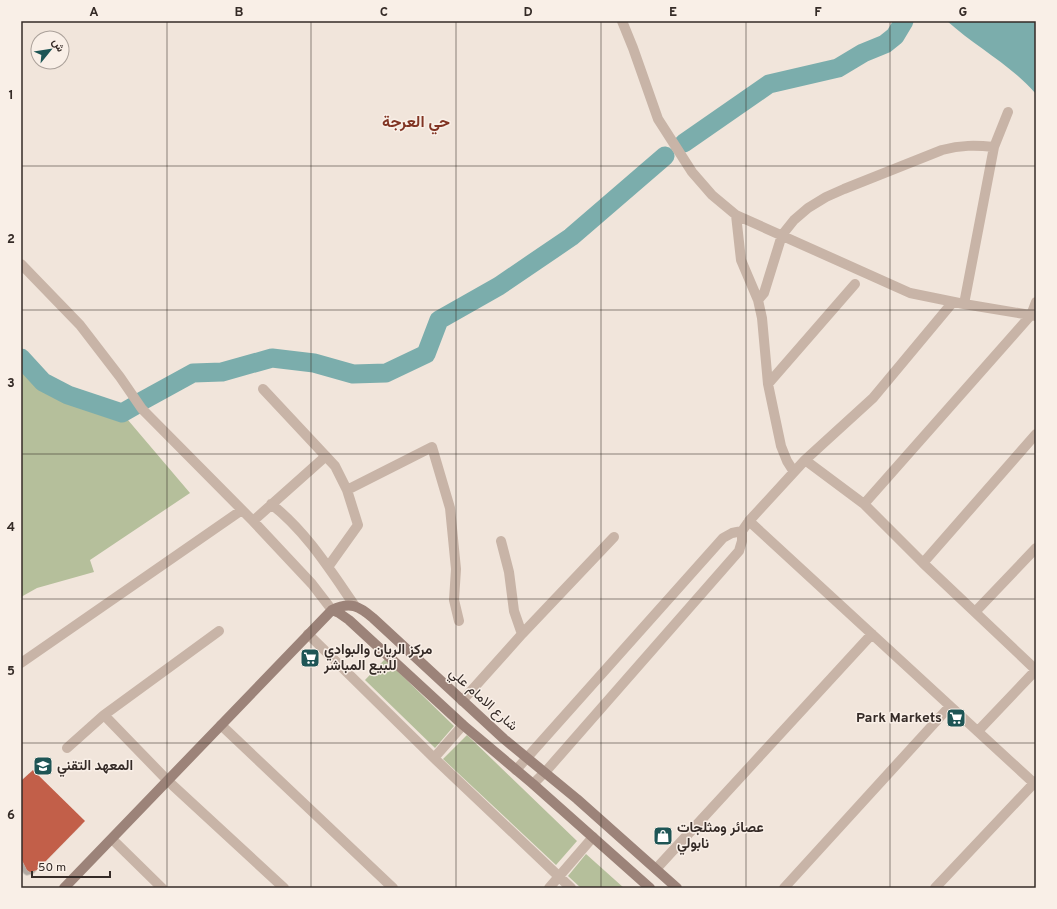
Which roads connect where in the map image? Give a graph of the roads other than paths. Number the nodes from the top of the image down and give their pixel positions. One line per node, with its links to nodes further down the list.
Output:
1 (622, 21): 4 (street)
2 (1008, 112): 3 (street)
3 (994, 147): 5 (street); 11 (street)
4 (736, 215): 5 (street); 8 (street)
5 (782, 235): 8 (street); 9 (street)
6 (21, 264): 22 (street)
7 (855, 284): 13 (street)
8 (758, 300): 13 (street)
9 (953, 302): 11 (street); 17 (street)
10 (1036, 302): 12 (street)
11 (964, 304): 12 (street)
12 (1033, 316): 21 (street)
13 (768, 384): 18 (street)
14 (263, 389): 16 (street)
15 (1036, 434): 29 (street)
16 (326, 456): 19 (street); 20 (street)
17 (805, 460): 18 (street); 21 (street)
18 (794, 472): 24 (street)
19 (347, 490): 30 (street); 34 (street)
20 (271, 504): 23 (street); 30 (street)
21 (864, 504): 29 (street)
22 (242, 510): 23 (street); 39 (street)
23 (253, 521): 32 (street)
24 (750, 521): 25 (street); 38 (street)
25 (742, 530): 49 (street); 51 (street)
26 (614, 538): 37 (street)
27 (500, 541): 37 (street)
28 (1036, 548): 33 (street)
29 (923, 563): 33 (street)
30 (328, 567): 31 (street)
31 (355, 606): 32 (street); 41 (street, شارع الامام علي)
32 (332, 610): 36 (street); 45 (street)
33 (975, 612): 40 (street)
34 (460, 621)
35 (219, 630): 43 (street)
36 (308, 634): 44 (street); 48 (street)
37 (522, 634): 41 (street)
38 (872, 634): 42 (street); 57 (street)
39 (21, 663)
40 (1036, 670): 46 (street)
41 (462, 701): 49 (street, شارع الامام علي)
42 (950, 706): 46 (street); 67 (street)
43 (104, 715): 47 (street); 52 (street)
44 (221, 725): 52 (street); 62 (street)
45 (463, 725): 48 (street); 50 (street)
46 (978, 731): 53 (street)
47 (67, 748)
48 (434, 758): 58 (street)
49 (528, 758): 50 (street); 51 (street, شارع الامام علي)
50 (516, 770): 54 (street)
51 (545, 772): 54 (street); 57 (street, شارع الامام علي)
52 (168, 781): 56 (street); 61 (street)
53 (1035, 783): 68 (street)
54 (533, 784): 55 (street)
55 (593, 838): 58 (street); 65 (street)
56 (112, 839): 59 (street); 60 (street)
57 (656, 869): 66 (street, شارع الامام علي)
58 (559, 877): 63 (street); 64 (street)
59 (64, 888)
60 (162, 888)
61 (284, 888)
62 (393, 888)
63 (549, 888)
64 (571, 888)
65 (650, 888)
66 (677, 888)
67 (784, 888)
68 (935, 888)

